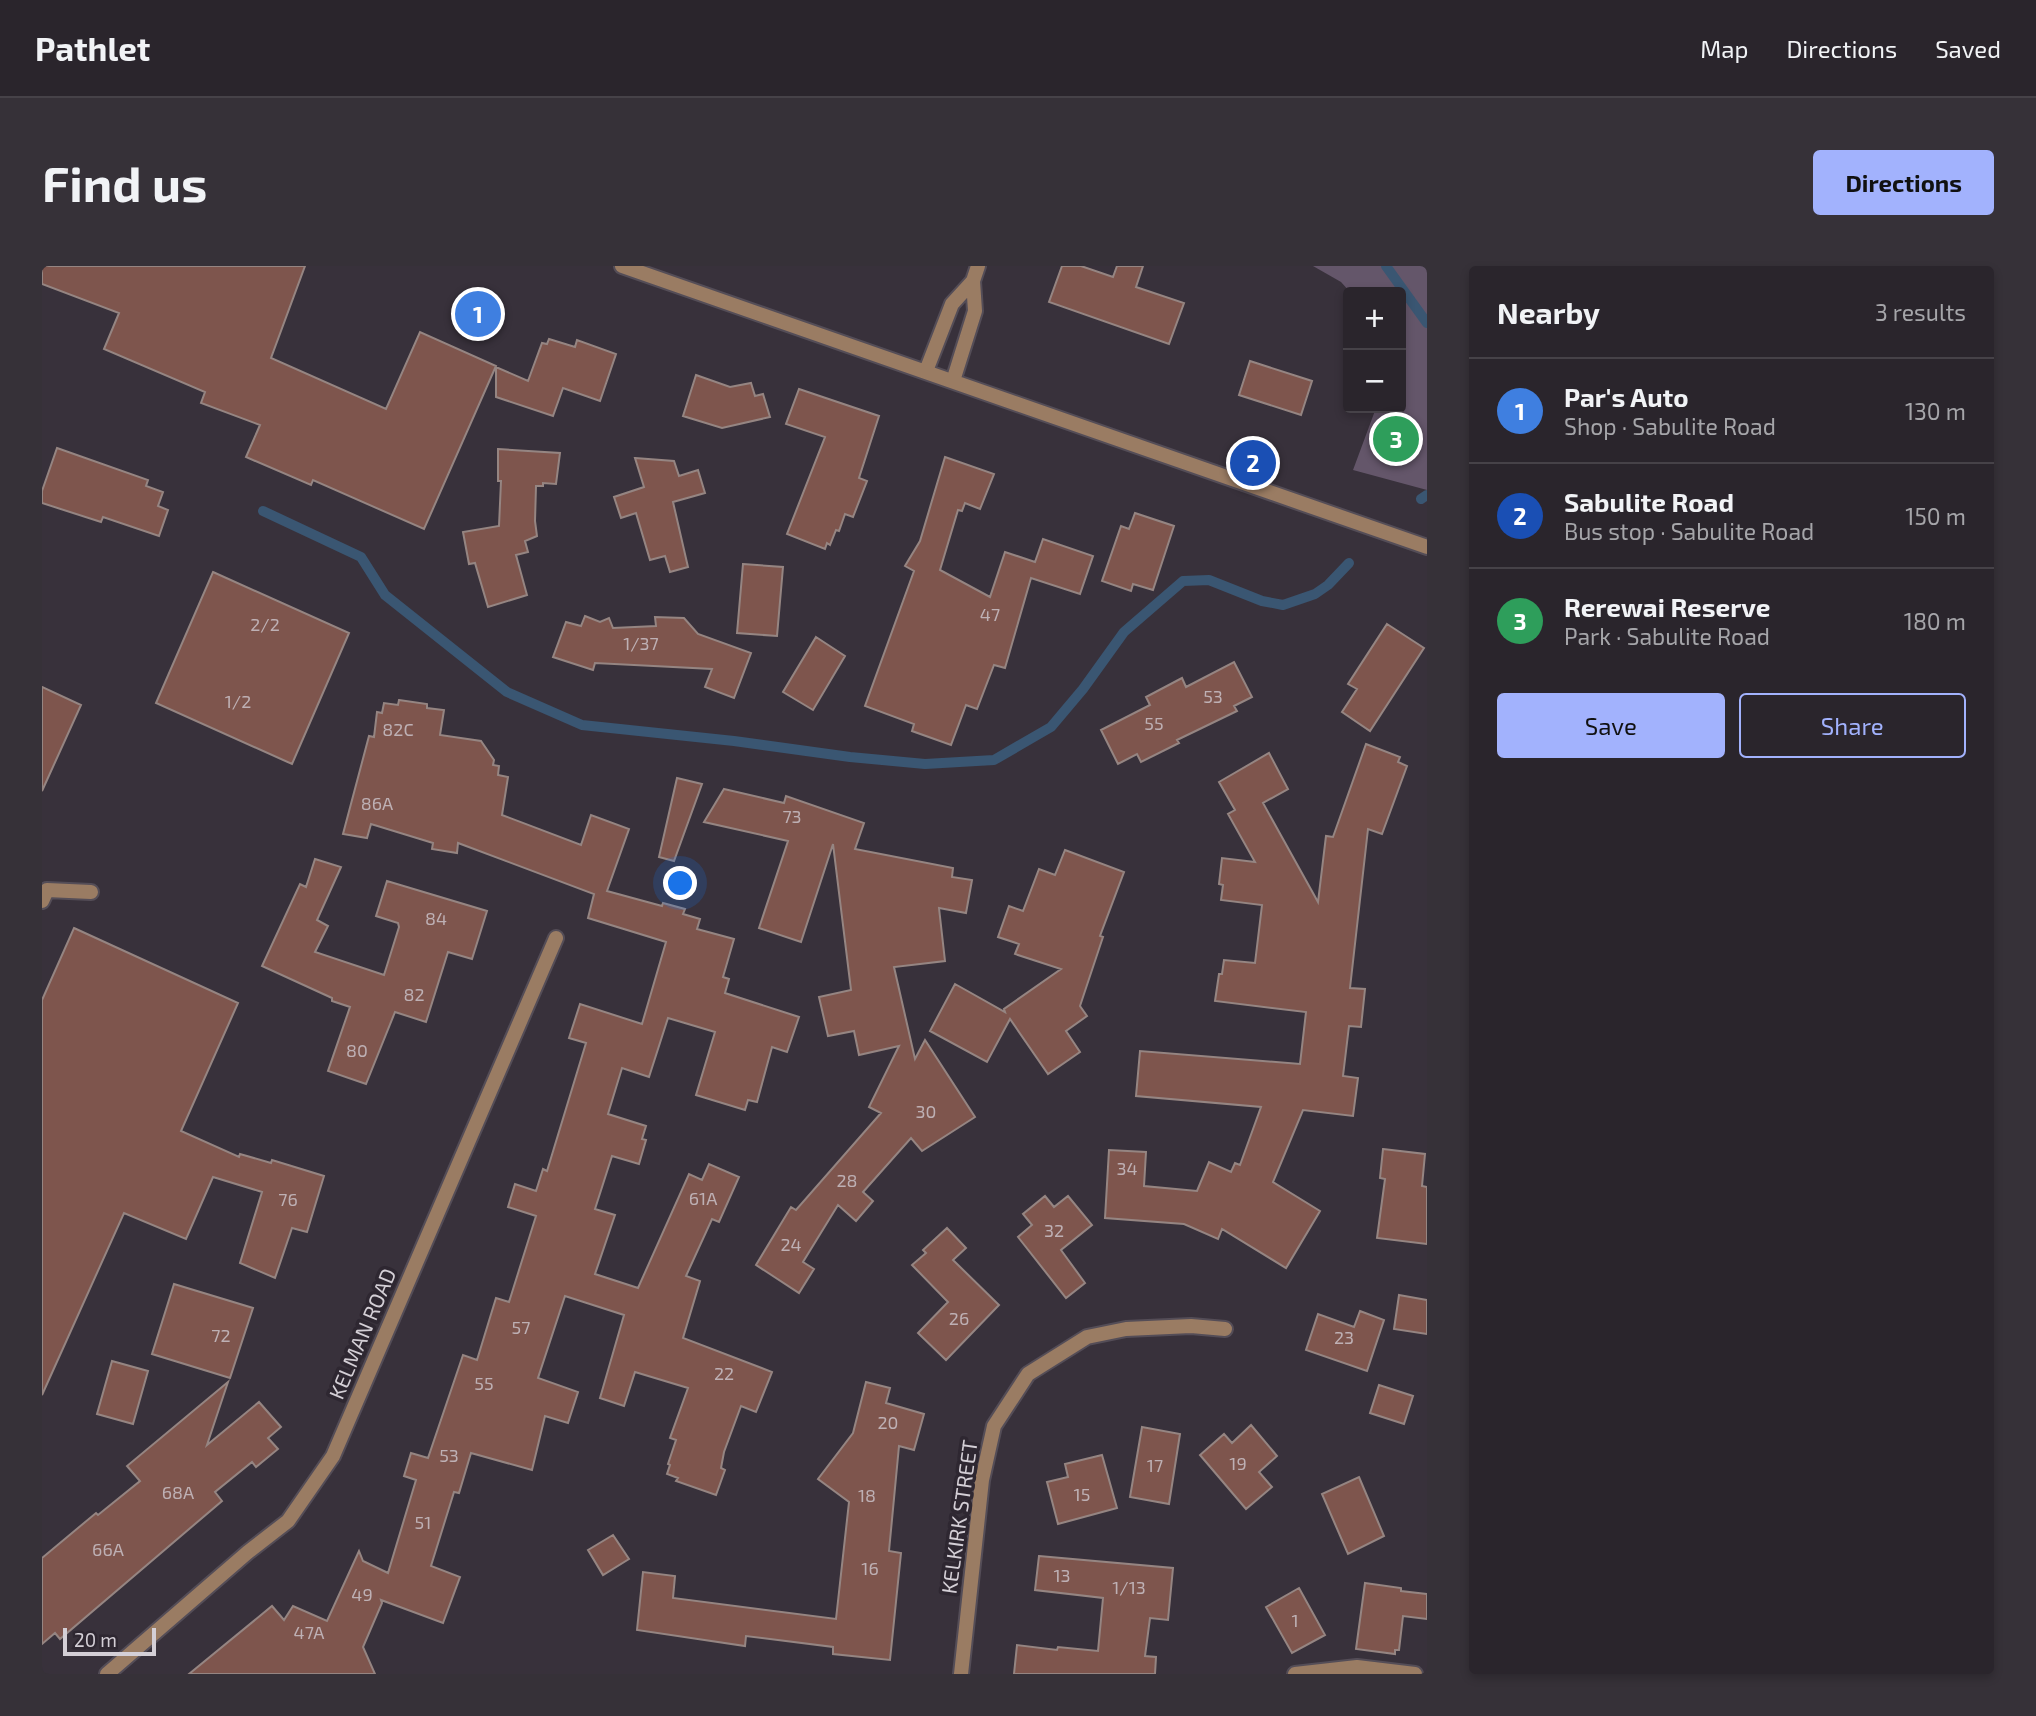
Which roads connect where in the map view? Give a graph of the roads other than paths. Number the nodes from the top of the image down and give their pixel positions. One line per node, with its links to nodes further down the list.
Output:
1 (622, 266): 4 (street)
2 (978, 266): 3 (street)
3 (973, 281): 4 (street); 5 (street)
4 (926, 371): 5 (street)
5 (953, 381): 6 (street)
6 (1427, 547)
7 (91, 891): 8 (street)
8 (42, 901)
9 (556, 938): 11 (street, KELMAN ROAD)
10 (1226, 1329): 12 (street, KELKIRK STREET)
11 (107, 1674)
12 (961, 1674)
13 (1295, 1674): 14 (street)
14 (1415, 1674)

